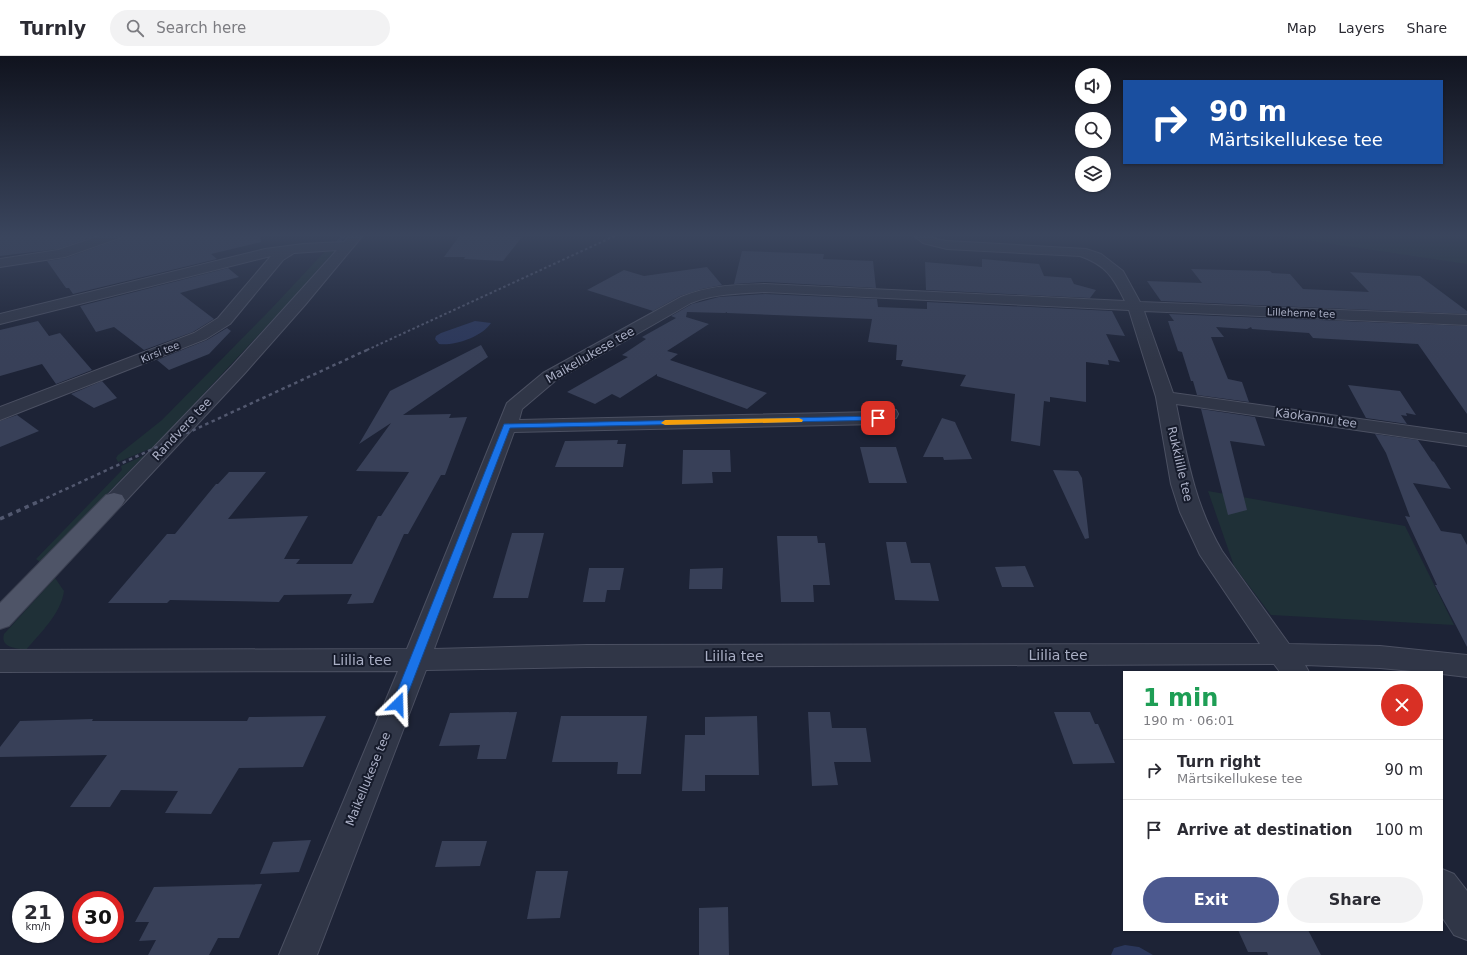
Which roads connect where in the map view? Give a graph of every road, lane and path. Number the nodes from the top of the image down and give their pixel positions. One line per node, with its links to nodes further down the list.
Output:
1 (172, 276): 6 (street)
2 (262, 276): 9 (street, Kirsi tee)
3 (321, 276): 13 (street, Randvere tee)
4 (1119, 276): 5 (street, Rukkilille tee)
5 (1135, 306): 7 (street, Lilleherne tee); 8 (street, Rukkilille tee); 11 (street, Maikellukese tee)
6 (0, 318)
7 (1467, 320)
8 (1165, 397): 12 (street, Käokannu tee); 17 (street, Rukkilille tee)
9 (0, 414)
10 (889, 414): 11 (street)
11 (507, 426): 15 (street, Maikellukese tee)
12 (1467, 440)
13 (114, 500): 14 (main road, Randvere tee)
14 (0, 619)
15 (416, 660): 16 (street, Liilia tee); 17 (street, Liilia tee); 21 (street, Maikellukese tee)
16 (0, 661)
17 (1289, 663): 18 (street, Liilia tee)
18 (1467, 666)
19 (1443, 887): 20 (street)
20 (1467, 922)
21 (298, 955)

